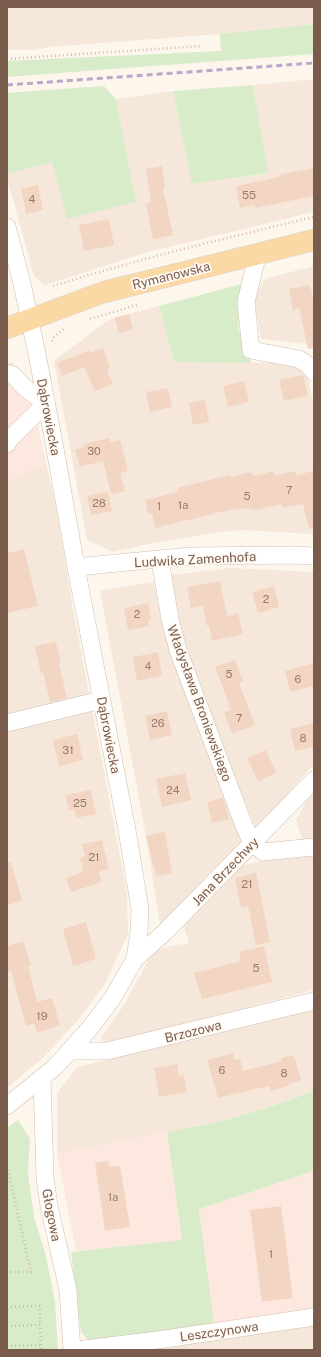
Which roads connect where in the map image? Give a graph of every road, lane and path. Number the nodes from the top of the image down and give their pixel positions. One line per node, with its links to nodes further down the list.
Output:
1 (201, 46): 2 (path)
2 (7, 59)
3 (314, 217): 7 (path)
4 (7, 227): 9 (street, Dąbrowiecka)
5 (314, 240): 6 (main road, Rymanowska)
6 (258, 253): 9 (main road, Rymanowska); 15 (street)
7 (53, 286)
8 (139, 304): 10 (path)
9 (30, 319): 12 (main road, Rymanowska); 13 (main road, Rymanowska); 17 (street, Dąbrowiecka)
10 (88, 320)
11 (67, 326): 14 (path)
12 (7, 328)
13 (7, 334)
14 (52, 343)
15 (314, 372)
16 (7, 373): 17 (street)
17 (46, 403): 18 (street); 21 (street, Dąbrowiecka)
18 (7, 444)
19 (314, 556): 20 (street, Ludwika Zamenhofa)
20 (160, 558): 21 (street, Ludwika Zamenhofa); 25 (street, Władysława Broniewskiego)
21 (76, 567): 22 (street, Dąbrowiecka)
22 (101, 700): 23 (street); 27 (street, Dąbrowiecka)
23 (7, 723)
24 (314, 780): 25 (street, Jana Brzechwy)
25 (252, 843): 26 (street); 27 (street, Jana Brzechwy)
26 (314, 847)
27 (135, 959): 29 (street, Dąbrowiecka)
28 (314, 1001): 29 (street, Brzozowa)
29 (70, 1051): 30 (street, Dąbrowiecka)
30 (42, 1079): 31 (street, Dąbrowiecka); 41 (street, Głogowa)
31 (7, 1106)
32 (7, 1166): 33 (path)
33 (7, 1272)
34 (7, 1307): 36 (path)
35 (314, 1317): 42 (street, Leszczynowa)
36 (40, 1325): 37 (path); 38 (path)
37 (7, 1326)
38 (41, 1345): 39 (path); 40 (path)
39 (7, 1346)
40 (41, 1350)
41 (72, 1350)
42 (76, 1350)

